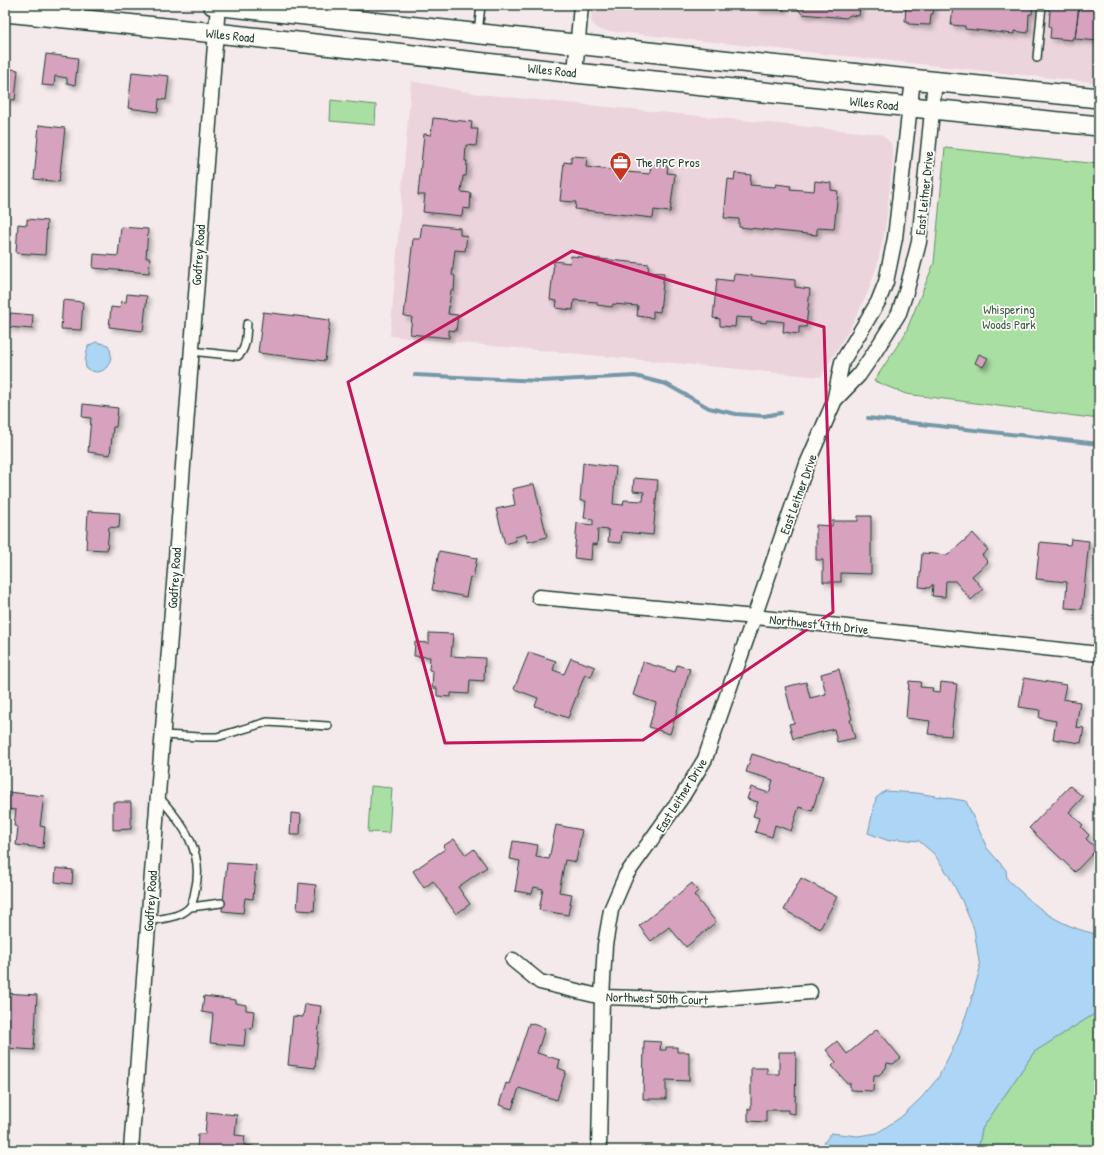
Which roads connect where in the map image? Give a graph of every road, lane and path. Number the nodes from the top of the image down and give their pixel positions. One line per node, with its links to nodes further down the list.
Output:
1 (213, 5): 5 (main road)
2 (481, 5): 8 (lane)
3 (581, 5): 9 (street)
4 (1042, 5): 10 (lane)
5 (218, 6): 7 (street, Godfrey Road); 8 (main road)
6 (5, 12): 7 (main road, Wiles Road)
7 (216, 33): 11 (main road, Wiles Road); 23 (street, Godfrey Road)
8 (478, 34): 9 (main road)
9 (578, 44): 11 (street); 12 (main road)
10 (1037, 58)
11 (575, 73): 15 (main road, Wiles Road)
12 (913, 79): 13 (main road); 15 (street, East Leitner Drive)
13 (935, 81): 14 (main road); 16 (street, East Leitner Drive)
14 (1099, 98)
15 (910, 106): 16 (main road, Wiles Road); 18 (street, East Leitner Drive)
16 (933, 109): 17 (main road, Wiles Road); 19 (street, East Leitner Drive)
17 (1099, 126)
18 (901, 186): 19 (street); 20 (street, East Leitner Drive)
19 (925, 188): 21 (street, East Leitner Drive)
20 (886, 282): 21 (street); 24 (street, East Leitner Drive)
21 (907, 290): 24 (street, East Leitner Drive)
22 (247, 324): 23 (lane)
23 (191, 351): 29 (street, Godfrey Road)
24 (834, 402): 26 (street, East Leitner Drive)
25 (539, 597): 26 (street, Northwest 47th Drive)
26 (755, 617): 27 (street, Northwest 47th Drive); 36 (street, East Leitner Drive)
27 (1099, 654)
28 (328, 726): 29 (lane)
29 (163, 735): 30 (street, Godfrey Road)
30 (158, 796): 32 (lane); 33 (street, Godfrey Road)
31 (221, 903): 32 (lane)
32 (191, 906): 33 (lane)
33 (149, 921): 37 (street, Godfrey Road)
34 (514, 960): 36 (street, Northwest 50th Court)
35 (810, 992): 36 (street, Northwest 50th Court)
36 (602, 997): 38 (street, East Leitner Drive)
37 (131, 1150)
38 (599, 1150)

